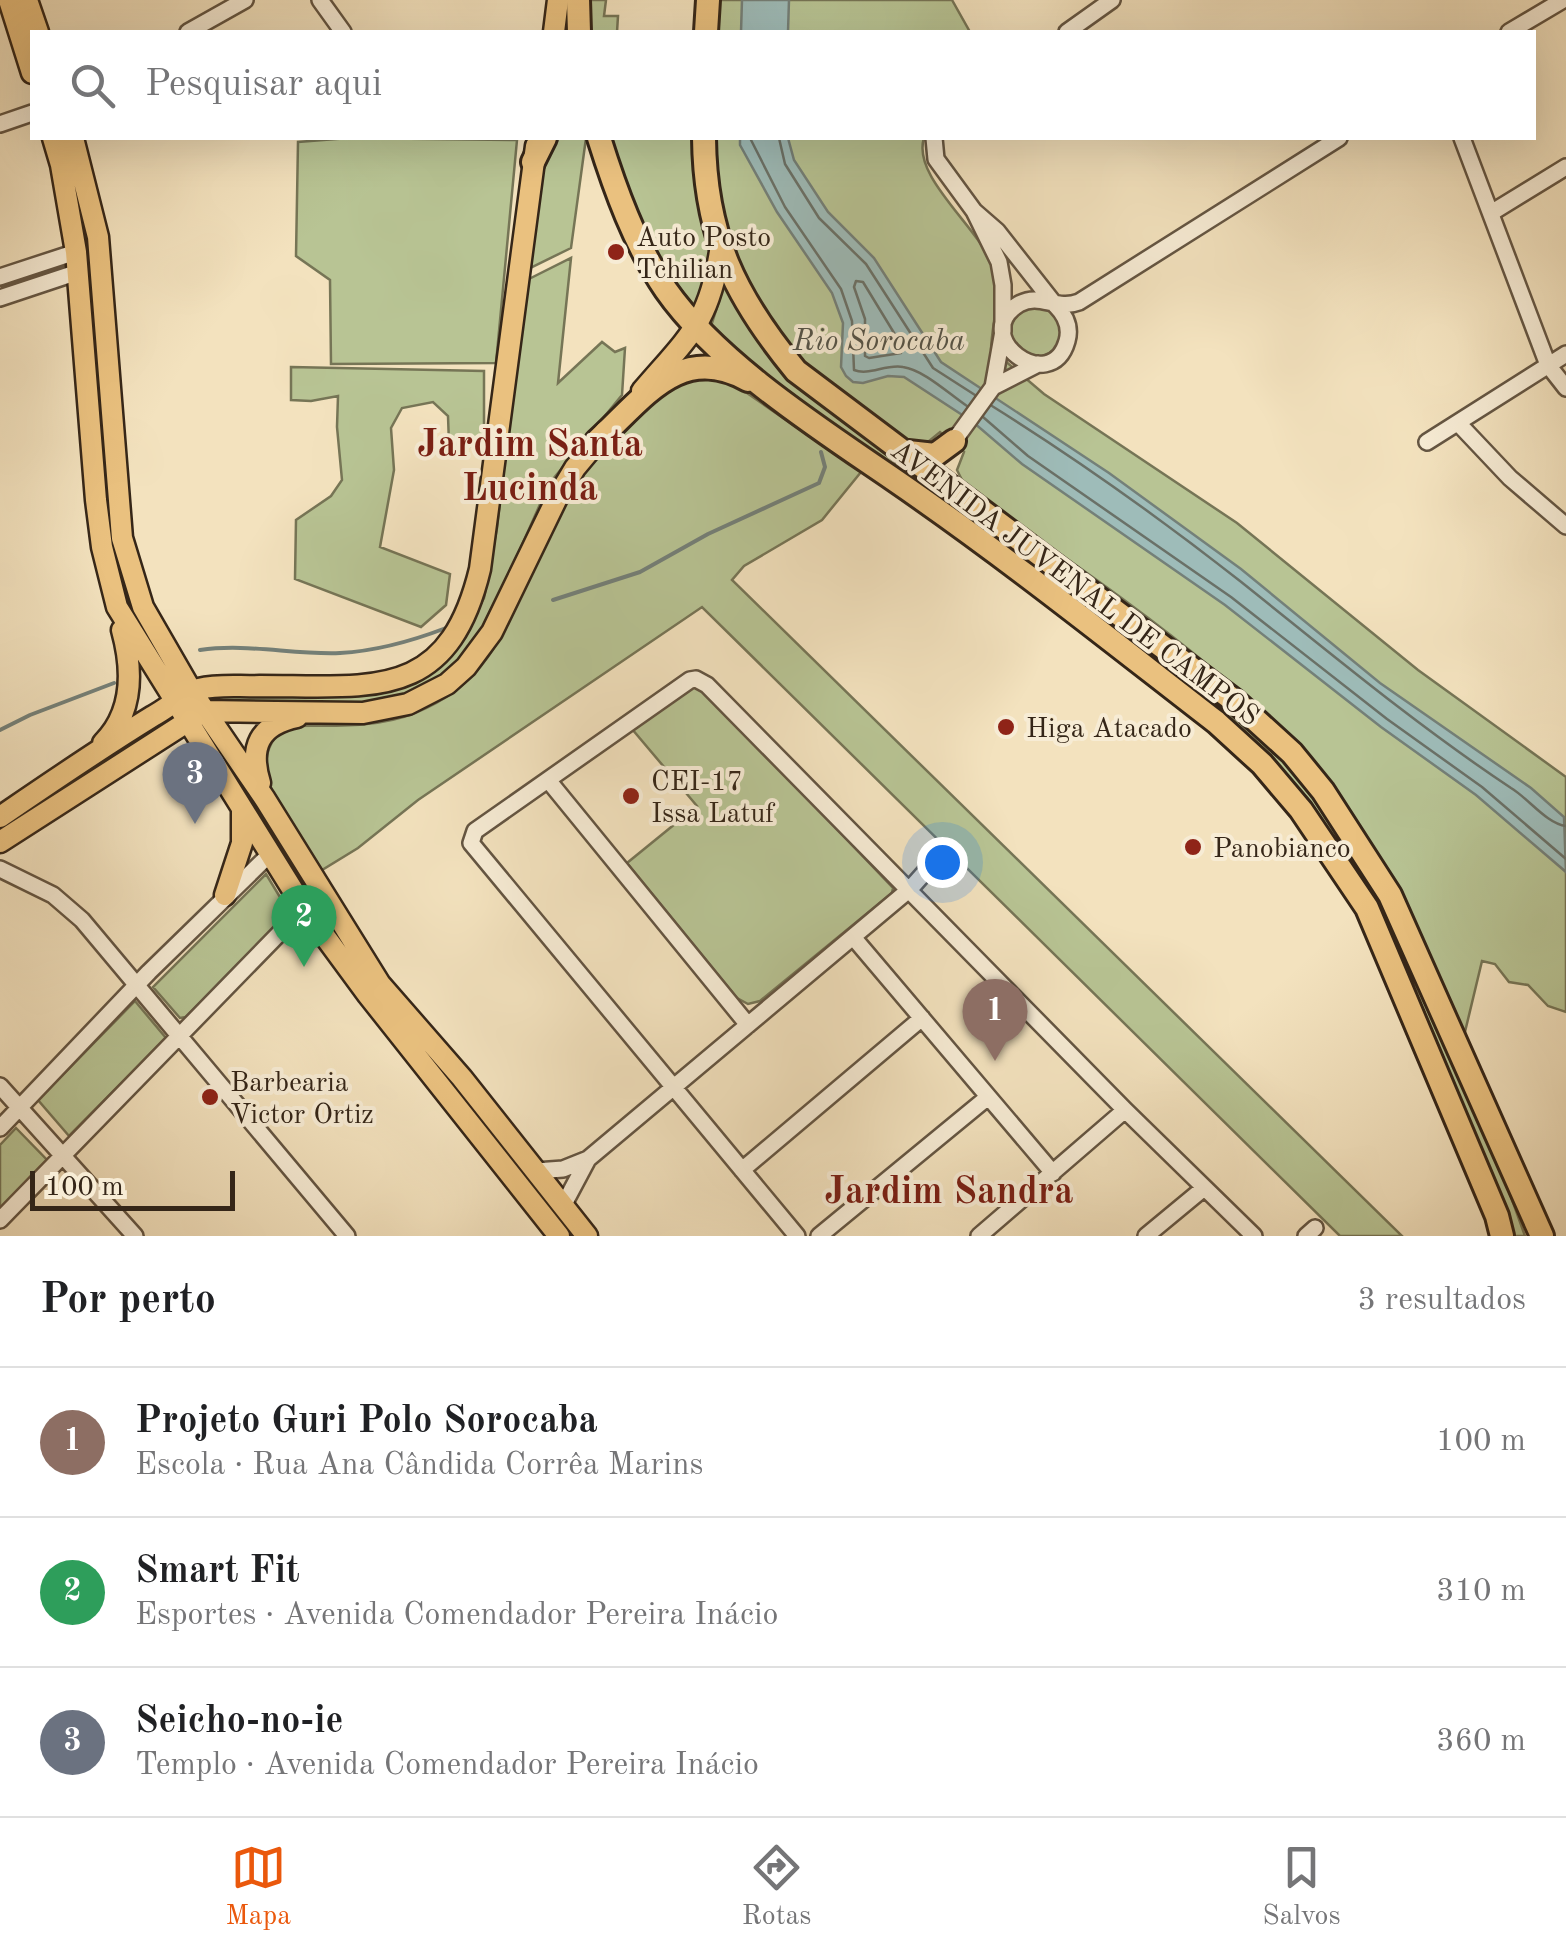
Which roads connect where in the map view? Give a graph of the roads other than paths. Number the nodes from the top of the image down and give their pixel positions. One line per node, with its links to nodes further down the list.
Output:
1 (9, 0): 18 (main road)
2 (28, 0): 10 (main road)
3 (245, 0): 11 (street)
4 (320, 0): 12 (street)
5 (558, 0): 13 (main road)
6 (578, 0): 14 (highway)
7 (708, 0): 15 (highway)
8 (1112, 0): 16 (street)
9 (1563, 0): 17 (street)
10 (37, 30)
11 (192, 30)
12 (342, 30)
13 (554, 30)
14 (579, 30)
15 (706, 30)
16 (1070, 30)
17 (1512, 30)
18 (30, 66)
19 (30, 114): 20 (street)
20 (0, 124)
21 (54, 140): 34 (main road)
22 (74, 140): 56 (main road)
23 (540, 140): 29 (highway)
24 (600, 140): 38 (highway, AVENIDA JUVENAL DE CAMPOS)
25 (704, 140): 33 (highway, AVENIDA JUVENAL DE CAMPOS)
26 (934, 140): 31 (street)
27 (1336, 140): 37 (street)
28 (1463, 140): 32 (street)
29 (533, 162): 56 (main road)
30 (1566, 167): 32 (street)
31 (974, 211): 37 (street); 39 (street)
32 (1491, 214): 42 (street)
33 (721, 244): 38 (main road); 50 (highway, AVENIDA JUVENAL DE CAMPOS)
34 (77, 262): 35 (street); 36 (street); 55 (main road)
35 (0, 277)
36 (0, 298)
37 (1056, 306): 39 (street); 41 (street)
38 (697, 328): 45 (highway, AVENIDA JUVENAL DE CAMPOS); 47 (main road)
39 (1003, 331): 41 (street); 43 (street)
40 (1566, 354): 42 (street)
41 (1038, 364): 43 (street)
42 (1548, 364): 44 (street); 46 (street)
43 (993, 387): 48 (street)
44 (1566, 388)
45 (776, 396): 47 (highway); 51 (highway, AVENIDA JUVENAL DE CAMPOS)
46 (1458, 423): 49 (street); 54 (street)
47 (596, 441): 57 (main road)
48 (954, 441): 50 (highway); 52 (street); 53 (highway)
49 (1426, 442)
50 (903, 450): 52 (highway, AVENIDA JUVENAL DE CAMPOS)
51 (874, 467): 52 (highway); 101 (highway, AVENIDA JUVENAL DE CAMPOS)
52 (932, 471): 53 (highway, AVENIDA JUVENAL DE CAMPOS)
53 (954, 488): 102 (highway, AVENIDA JUVENAL DE CAMPOS)
54 (1566, 526)
55 (117, 607): 56 (main road); 58 (main road)
56 (190, 706): 57 (main road); 58 (main road); 60 (main road); 61 (main road); 63 (main road)
57 (320, 712): 60 (main road)
58 (91, 755): 62 (main road)
59 (548, 780): 69 (street); 75 (street); 78 (street)
60 (265, 799): 66 (main road)
61 (242, 808): 64 (main road); 70 (main road)
62 (0, 817)
63 (0, 842)
64 (270, 854): 66 (main road); 70 (street); 71 (main road)
65 (942, 854): 69 (street)
66 (298, 857): 68 (main road)
67 (0, 868): 73 (street)
68 (313, 881): 71 (main road); 85 (main road)
69 (910, 889): 72 (street); 81 (street)
70 (225, 895): 73 (street)
71 (304, 908): 76 (street); 89 (main road)
72 (853, 937): 74 (street); 75 (street)
73 (137, 984): 76 (street); 80 (street)
74 (922, 1018): 79 (street); 86 (street)
75 (748, 1025): 78 (street)
76 (180, 1034): 83 (street); 93 (street)
77 (0, 1086): 80 (street)
78 (672, 1089): 84 (street); 86 (street)
79 (988, 1097): 87 (street); 97 (street)
80 (20, 1108): 82 (street); 83 (street)
81 (1125, 1110): 87 (street); 88 (street)
82 (0, 1128)
83 (63, 1155): 91 (street); 92 (street)
84 (588, 1159): 85 (street); 90 (street)
85 (536, 1170): 90 (main road)
86 (742, 1170): 96 (street)
87 (1054, 1173): 98 (street)
88 (1204, 1188): 99 (street); 100 (street)
89 (524, 1190): 90 (main road); 94 (main road)
90 (564, 1195): 95 (main road)
91 (0, 1220)
92 (135, 1236)
93 (347, 1236)
94 (559, 1236)
95 (587, 1236)
96 (797, 1236)
97 (819, 1236)
98 (979, 1236)
99 (1146, 1236)
100 (1254, 1236)
101 (1502, 1236)
102 (1542, 1236)

